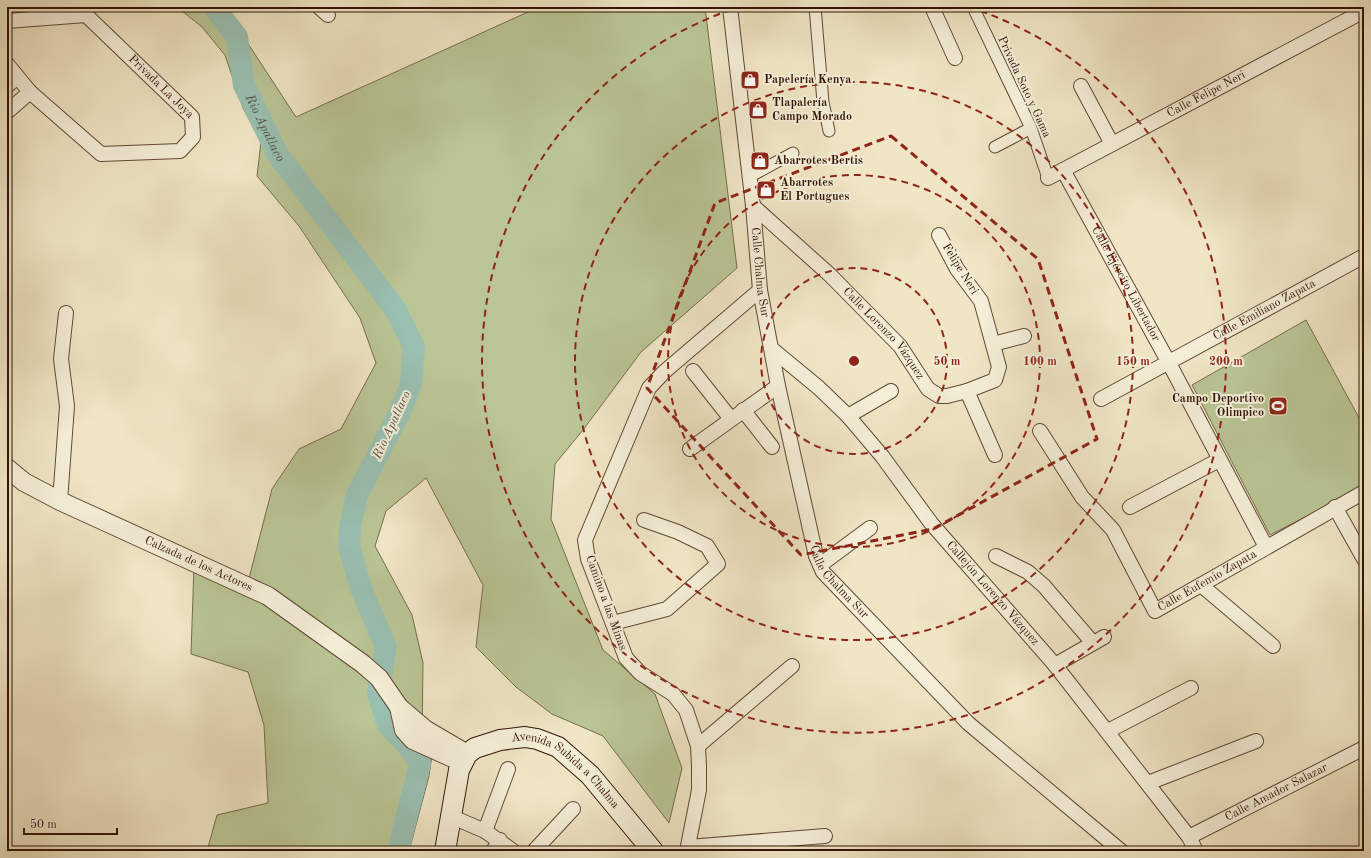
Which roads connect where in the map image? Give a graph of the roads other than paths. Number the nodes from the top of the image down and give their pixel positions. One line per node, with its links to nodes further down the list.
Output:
1 (730, 7): 19 (street, Calle Chalma Sur)
2 (815, 7): 14 (street)
3 (932, 7): 7 (street)
4 (974, 7): 13 (street, Privada Soto y Gama)
5 (1364, 11): 15 (street, Calle Felipe Neri)
6 (7, 21): 11 (street, Privada La Joya)
7 (955, 58)
8 (7, 64): 9 (street, Privada La Joya)
9 (12, 82): 11 (street, Privada La Joya)
10 (1081, 86): 15 (street)
11 (30, 92): 12 (street)
12 (7, 112)
13 (1031, 128): 16 (street); 20 (street, Privada Soto y Gama)
14 (829, 132)
15 (1112, 144): 18 (street, Calle Felipe Neri)
16 (995, 147)
17 (793, 153): 19 (street)
18 (1063, 170): 20 (street, Calle Felipe Neri); 29 (street, Calle Ejército Libertador)
19 (749, 177): 21 (street, Calle Chalma Sur)
20 (1048, 178)
21 (753, 206): 24 (street, Calle Chalma Sur); 33 (street, Calle Lorenzo Vázquez)
22 (939, 236): 27 (street, Felipe Neri)
23 (1364, 256): 29 (street, Calle Emiliano Zapata)
24 (760, 290): 28 (street, Calle Chalma Sur); 55 (street, Camino a las Minas)
25 (66, 313): 45 (street)
26 (1024, 336): 27 (street)
27 (993, 344): 33 (street, Calle Lorenzo Vázquez)
28 (773, 350): 31 (street, Calle Chalma Sur); 36 (street, Callejón Lorenzo Vázquez)
29 (1169, 363): 34 (street, Calle Emiliano Zapata); 42 (street, Calle Ejército Libertador)
30 (693, 371): 37 (street)
31 (778, 386): 35 (street); 53 (street, Calle Chalma Sur)
32 (891, 391): 36 (street)
33 (967, 392): 41 (street)
34 (1101, 399)
35 (743, 410): 37 (street); 39 (street)
36 (848, 416): 57 (street, Callejón Lorenzo Vázquez)
37 (731, 419): 40 (street)
38 (1040, 431): 54 (street, Calle Eufemio Zapata)
39 (772, 447)
40 (690, 449)
41 (995, 455)
42 (1219, 460): 46 (street); 50 (street, Calle Ejército Libertador)
43 (7, 468): 45 (street, Calzada de los Actores)
44 (1364, 492): 47 (street, Calle Eufemio Zapata)
45 (60, 501): 64 (street, Calzada de los Actores)
46 (1130, 508)
47 (1335, 508): 50 (street, Calle Eufemio Zapata); 52 (street)
48 (644, 520): 55 (street)
49 (870, 528): 53 (street)
50 (1266, 547): 54 (street, Calle Eufemio Zapata)
51 (996, 556): 57 (street)
52 (1364, 559)
53 (820, 565): 78 (street, Calle Chalma Sur)
54 (1201, 585): 56 (street)
55 (613, 623): 62 (street, Camino a las Minas)
56 (1272, 646)
57 (1055, 665): 60 (street, Callejón Lorenzo Vázquez)
58 (792, 666): 62 (street)
59 (1191, 688): 60 (street)
60 (1108, 731): 66 (street, Callejón Lorenzo Vázquez)
61 (1256, 741): 66 (street)
62 (698, 746): 73 (street, Camino a las Minas)
63 (1364, 748): 71 (street, Calle Amador Salazar)
64 (464, 758): 68 (main road); 77 (main road, Avenida Subida a Chalma)
65 (508, 769): 69 (street)
66 (1148, 783): 71 (street, Callejón Lorenzo Vázquez)
67 (573, 809): 76 (street)
68 (450, 816): 69 (street); 74 (main road)
69 (485, 831): 72 (street)
70 (825, 836): 73 (street)
71 (1189, 837): 79 (street, Callejón Lorenzo Vázquez)
72 (496, 846): 75 (street)
73 (688, 849)
74 (445, 851)
75 (513, 851)
76 (534, 851)
77 (653, 851)
78 (1121, 851)
79 (1196, 851)

